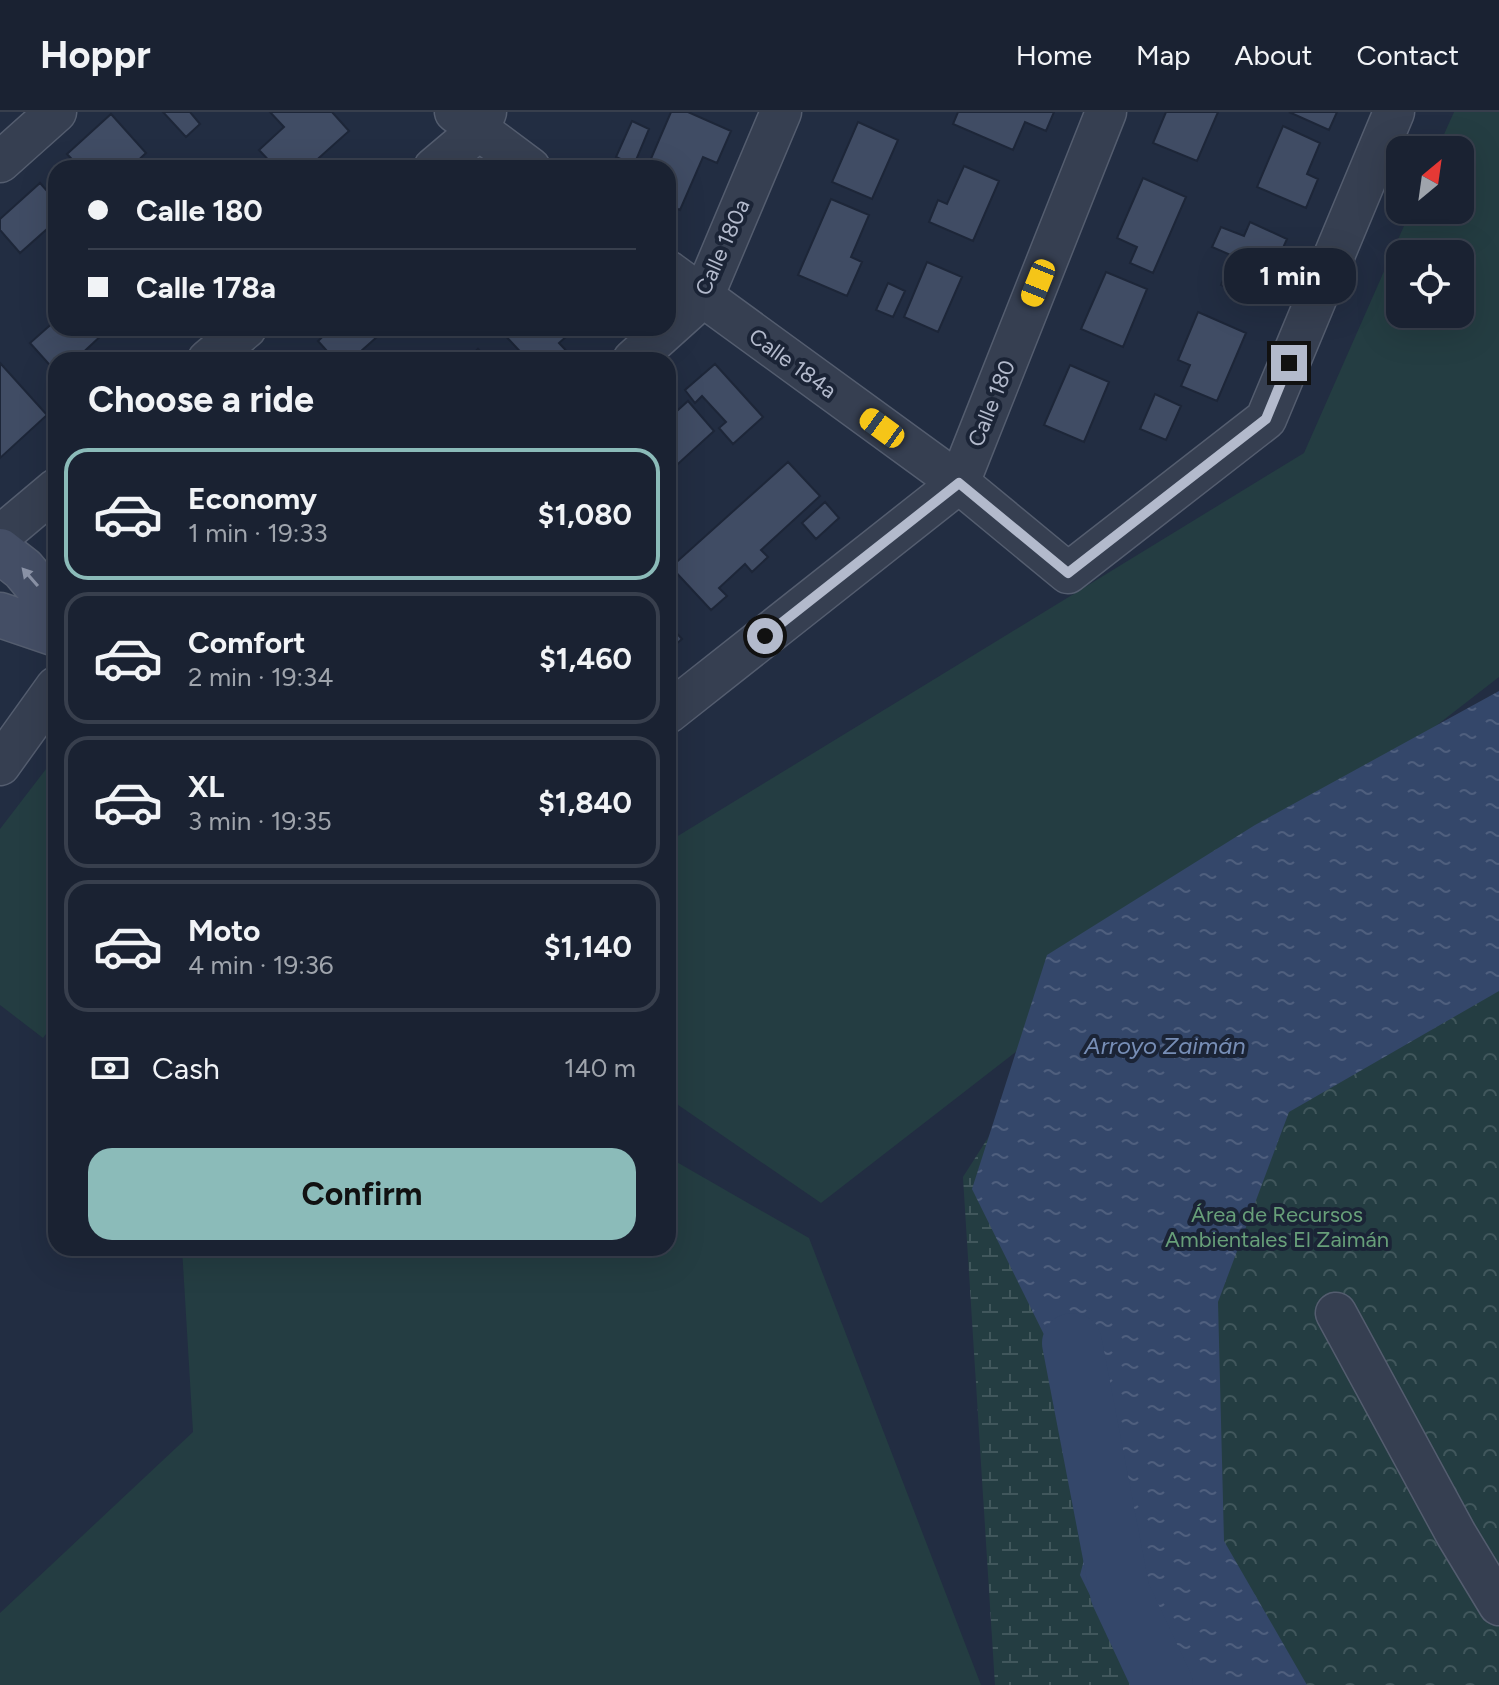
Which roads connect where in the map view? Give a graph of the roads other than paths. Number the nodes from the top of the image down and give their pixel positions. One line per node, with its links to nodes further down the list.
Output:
1 (56, 112): 8 (street)
2 (781, 112): 10 (street, Calle 180a)
3 (1106, 112): 16 (street, Calle 180)
4 (1394, 112): 16 (street, Calle 184a)
5 (473, 118): 6 (street); 7 (street)
6 (440, 160)
7 (521, 160)
8 (0, 162)
9 (676, 277): 10 (street, Calle 184a)
10 (703, 297): 11 (street, Calle 180a); 16 (street, Calle 184a)
11 (676, 321)
12 (236, 336): 14 (street)
13 (660, 336): 15 (street, Calle 180a)
14 (218, 352)
15 (642, 352)
16 (959, 483): 24 (street)
17 (48, 496): 18 (street)
18 (0, 536)
19 (0, 551): 20 (main road, one-way to 19)
20 (48, 599)
21 (0, 615): 22 (main road)
22 (48, 631)
23 (48, 698): 25 (street)
24 (676, 707)
25 (0, 765)
26 (1336, 1313): 27 (street)
27 (1499, 1605)

